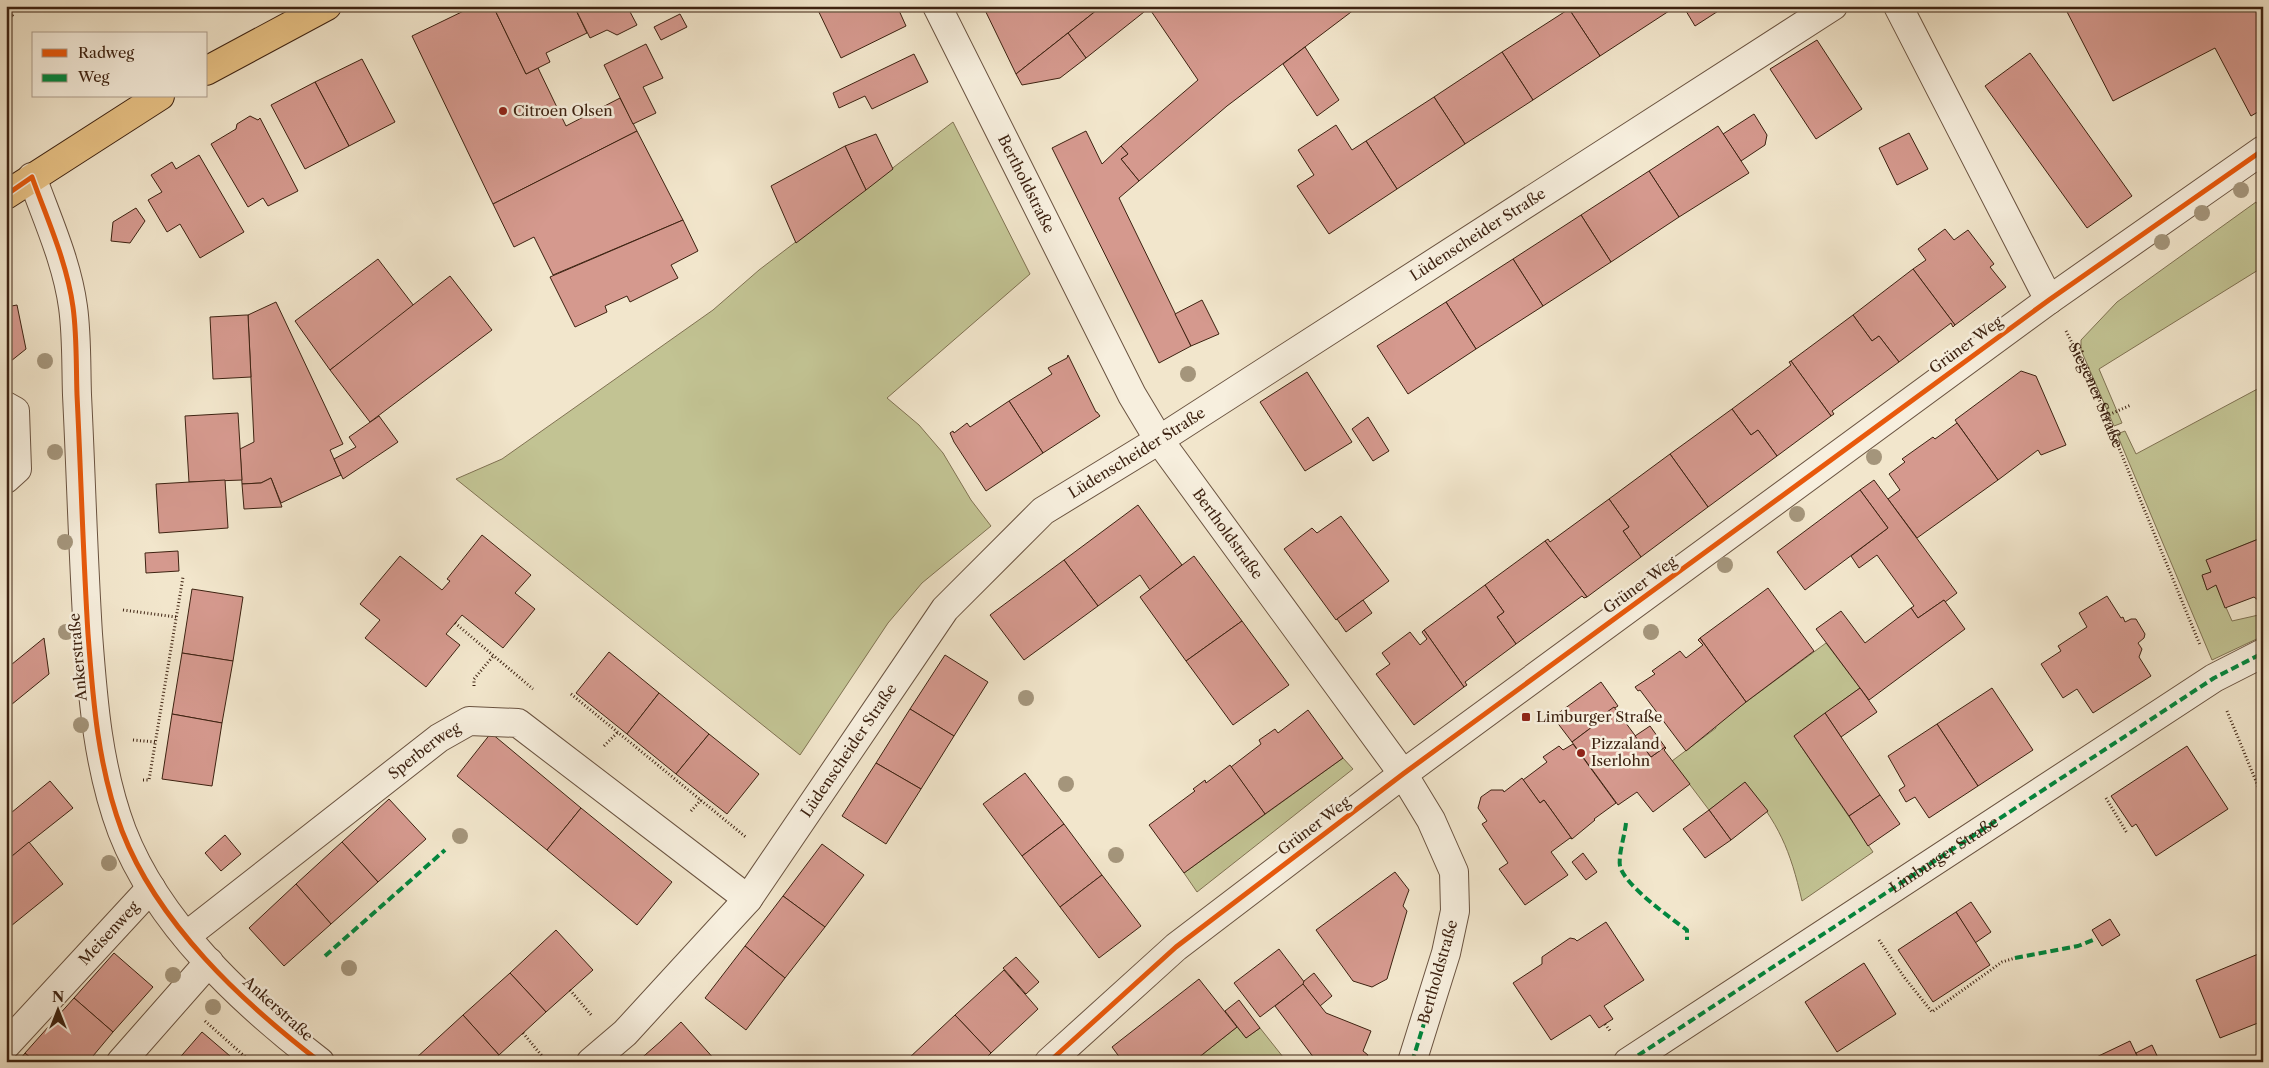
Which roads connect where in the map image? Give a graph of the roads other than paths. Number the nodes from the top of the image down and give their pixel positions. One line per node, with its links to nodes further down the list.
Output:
1 (327, 6): 5 (main road)
2 (937, 6): 12 (street, Bertholdstraße)
3 (1833, 6): 12 (street, Lüdenscheider Straße)
4 (1898, 6): 10 (street)
5 (208, 70)
6 (157, 98): 8 (main road)
7 (2263, 150): 10 (street, Grüner Weg)
8 (32, 177): 9 (main road); 16 (street, Ankerstraße)
9 (6, 194)
10 (2049, 300): 15 (street, Grüner Weg)
11 (6, 406): 13 (street)
12 (1160, 440): 15 (street, Bertholdstraße); 17 (street, Lüdenscheider Straße)
13 (6, 479)
14 (2263, 653): 26 (street, Limburger Straße)
15 (1404, 774): 24 (street, Grüner Weg); 25 (street, Bertholdstraße)
16 (151, 888): 18 (street, Ankerstraße); 20 (street, Meisenweg)
17 (748, 898): 18 (street, Sperberweg); 23 (street, Lüdenscheider Straße)
18 (186, 936): 19 (street, Ankerstraße)
19 (209, 962): 21 (street, Ankerstraße); 22 (street)
20 (6, 1045)
21 (303, 1057)
22 (121, 1062)
23 (591, 1062)
24 (1049, 1062)
25 (1412, 1062)
26 (1628, 1062)

